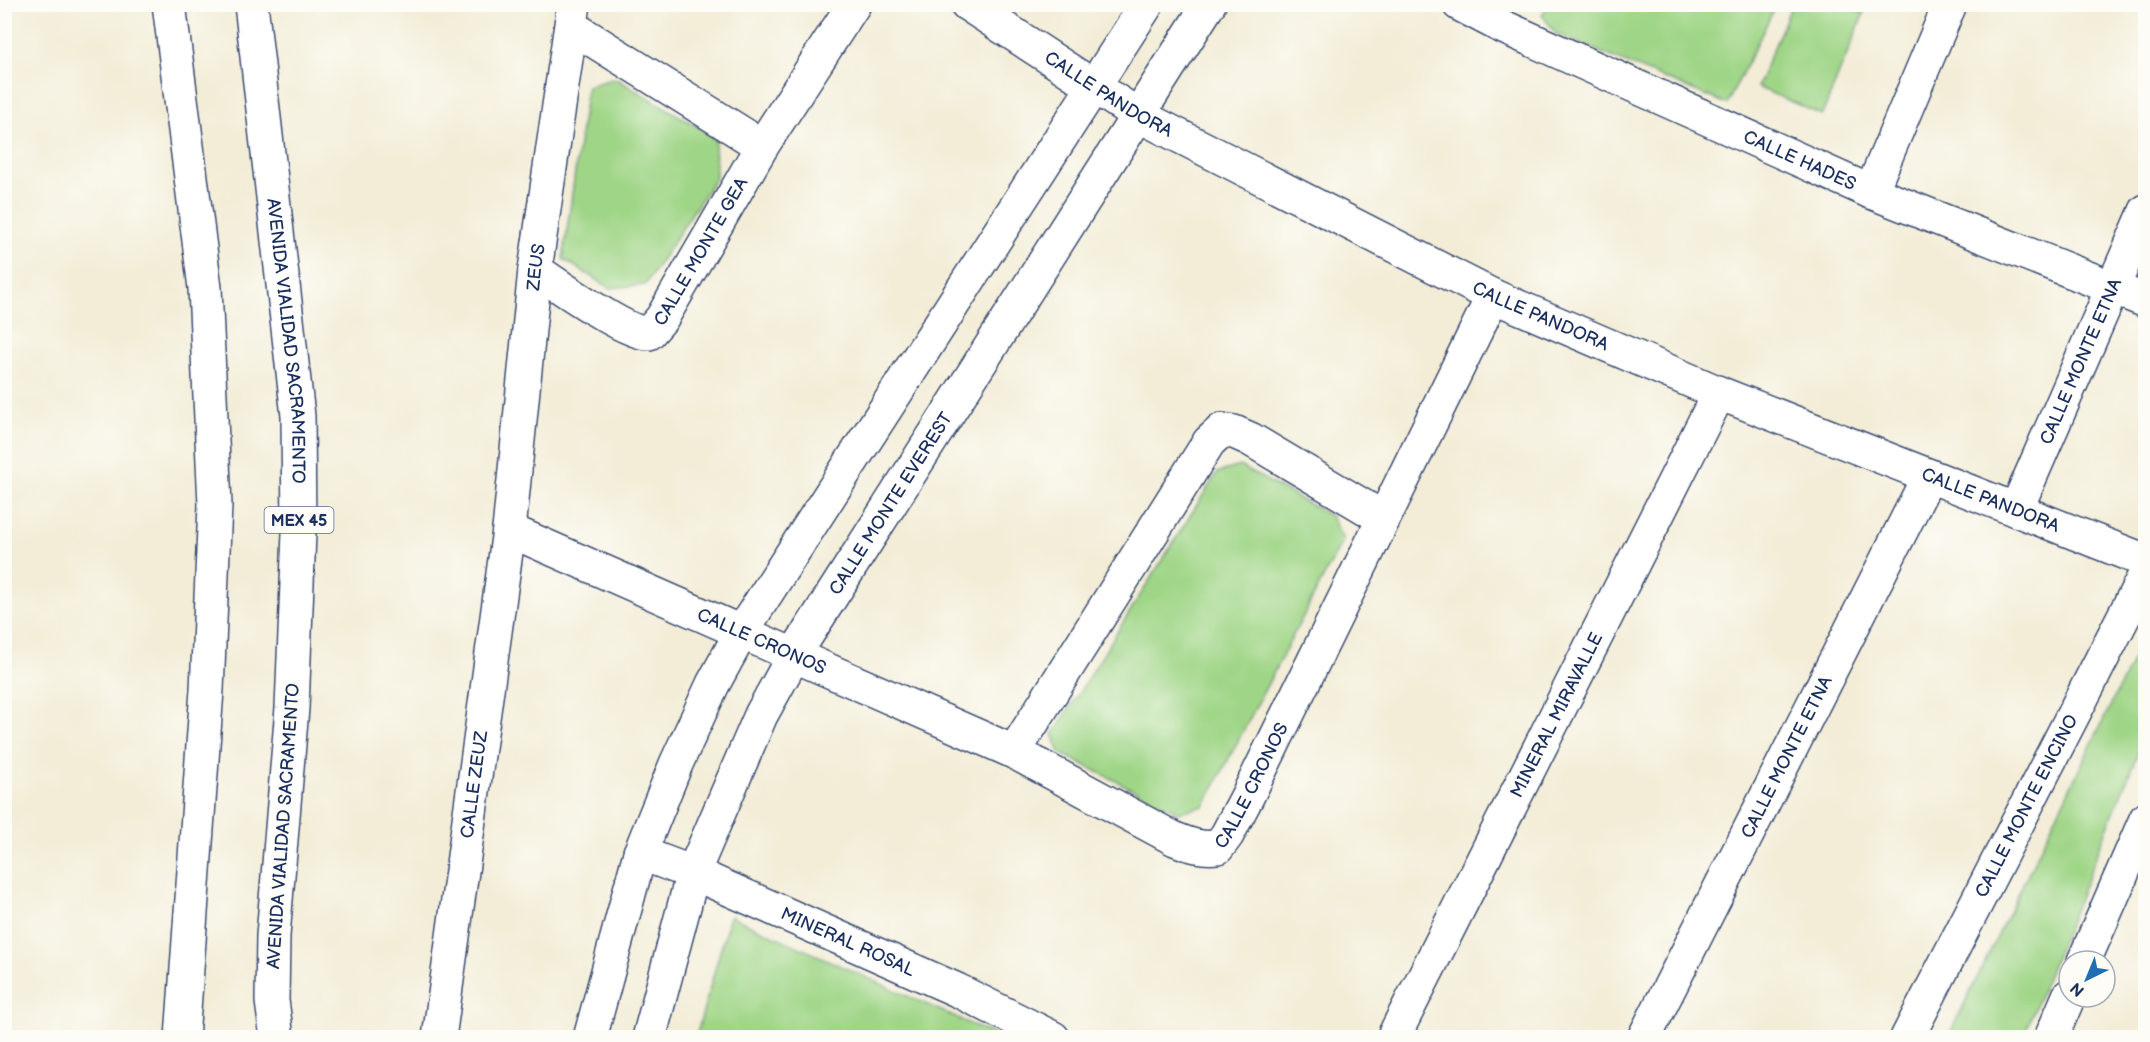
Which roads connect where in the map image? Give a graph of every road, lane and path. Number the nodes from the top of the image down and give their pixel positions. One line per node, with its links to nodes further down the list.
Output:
1 (169, 4): 35 (main road)
2 (251, 4): 36 (main road, AVENIDA VIALIDAD SACRAMENTO / MEX 45)
3 (854, 4): 13 (main road, CALLE MONTE GEA)
4 (967, 4): 11 (main road, CALLE PANDORA)
5 (1147, 4): 11 (main road)
6 (1209, 4): 12 (main road, CALLE MONTE EVEREST)
7 (1459, 4): 9 (main road, CALLE HADES)
8 (1950, 4): 14 (main road)
9 (1505, 15): 14 (main road, CALLE HADES)
10 (573, 16): 13 (main road); 16 (main road, ZEUS)
11 (1093, 88): 12 (main road, CALLE PANDORA); 27 (main road)
12 (1138, 115): 18 (main road, CALLE PANDORA); 28 (main road, CALLE MONTE EVEREST)
13 (762, 146): 16 (main road, CALLE MONTE GEA)
14 (1870, 192): 17 (main road, CALLE HADES)
15 (2145, 211): 17 (main road, CALLE MONTE ETNA)
16 (535, 270): 24 (main road, ZEUS)
17 (2112, 288): 19 (main road, CALLE HADES); 22 (main road, CALLE MONTE ETNA)
18 (1493, 296): 20 (main road, CALLE PANDORA); 23 (main road, CALLE CRONOS)
19 (2145, 301)
20 (1719, 393): 21 (main road, CALLE PANDORA); 41 (main road, MINERAL MIRAVALLE)
21 (1929, 476): 22 (main road, CALLE PANDORA); 42 (main road, CALLE MONTE ETNA)
22 (2016, 510): 25 (main road, CALLE PANDORA)
23 (1383, 518): 29 (main road); 29 (main road, CALLE CRONOS)
24 (509, 530): 27 (main road, CALLE CRONOS); 37 (main road, CALLE ZEUZ)
25 (2145, 561)
26 (2145, 573): 43 (main road, CALLE MONTE ENCINO)
27 (742, 631): 28 (main road, CALLE CRONOS); 31 (main road)
28 (794, 655): 29 (main road, CALLE CRONOS); 32 (main road, CALLE MONTE EVEREST)
29 (1014, 752)
30 (2145, 819): 33 (main road)
31 (640, 853): 32 (main road, MINERAL ROSAL); 38 (main road)
32 (693, 873): 39 (main road, CALLE MONTE EVEREST); 40 (main road, MINERAL ROSAL)
33 (2089, 949)
34 (2063, 1009): 44 (main road)
35 (182, 1038)
36 (277, 1038)
37 (439, 1038)
38 (590, 1038)
39 (649, 1038)
40 (1053, 1038)
41 (1393, 1038)
42 (1644, 1038)
43 (1907, 1038)
44 (2051, 1038)

